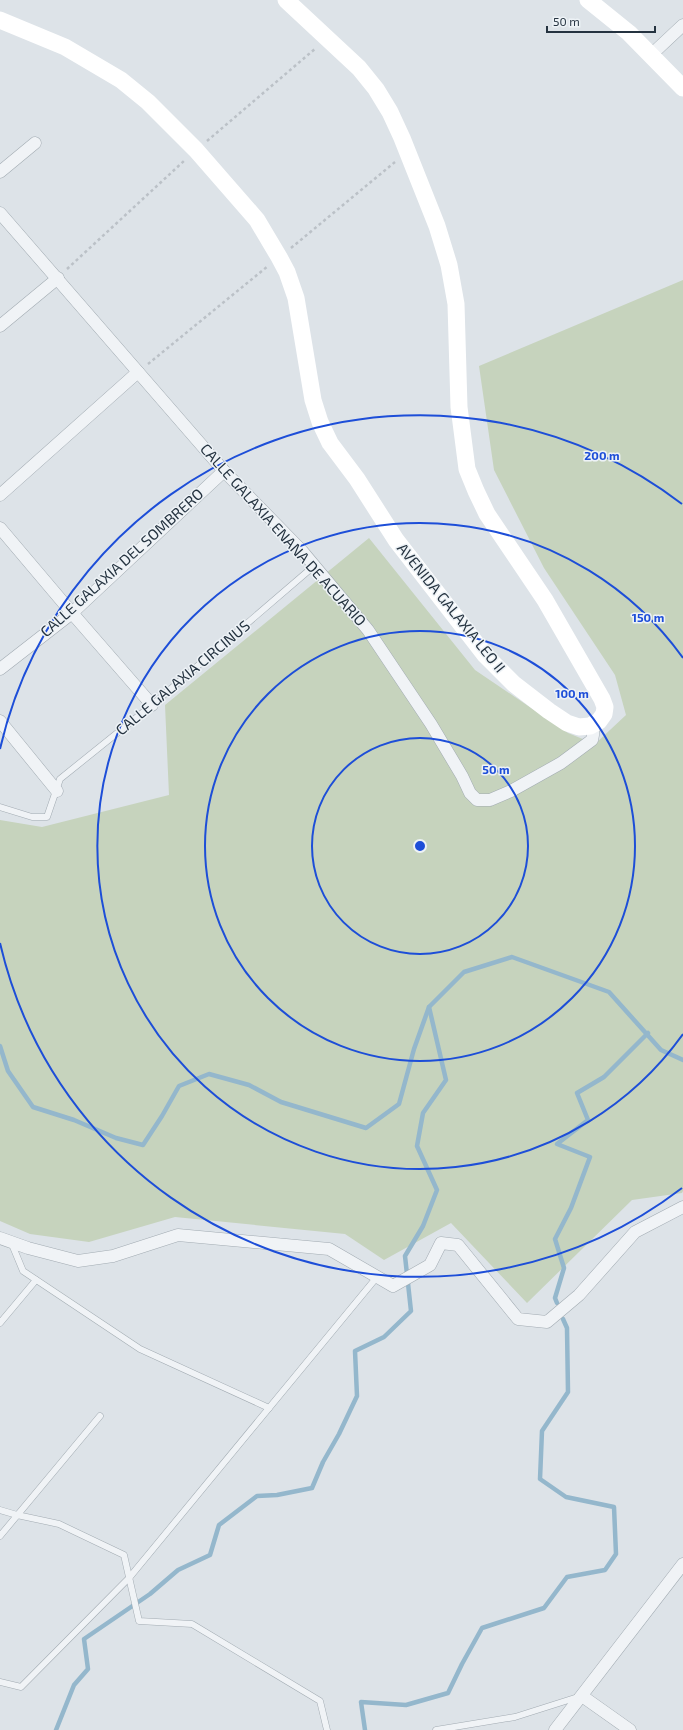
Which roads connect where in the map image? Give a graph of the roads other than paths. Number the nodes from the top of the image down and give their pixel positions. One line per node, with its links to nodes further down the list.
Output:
1 (286, 0): 21 (street)
2 (588, 0): 5 (street)
3 (0, 20): 21 (street, AVENIDA GALAXIA LEO II)
4 (683, 25): 5 (street)
5 (651, 55): 6 (street)
6 (683, 88)
7 (35, 143): 8 (street)
8 (0, 172)
9 (0, 213): 10 (street, CALLE GALAXIA ENANA DE ACUARIO)
10 (58, 278): 11 (street); 12 (street, CALLE GALAXIA ENANA DE ACUARIO)
11 (0, 326)
12 (138, 372): 13 (street, CALLE GALAXIA ENANA DE ACUARIO); 14 (street)
13 (224, 471): 16 (street, CALLE GALAXIA ENANA DE ACUARIO); 17 (street, CALLE GALAXIA DEL SOMBRERO)
14 (0, 495)
15 (0, 528): 17 (street)
16 (314, 566): 19 (lane, CALLE GALAXIA CIRCINUS); 21 (street, CALLE GALAXIA ENANA DE ACUARIO)
17 (72, 613): 18 (street, CALLE GALAXIA DEL SOMBRERO); 19 (street)
18 (0, 669)
19 (152, 705): 22 (lane, CALLE GALAXIA CIRCINUS)
20 (0, 721): 22 (street)
21 (593, 724)
22 (56, 791): 23 (lane, CALLE GALAXIA CIRCINUS)
23 (0, 807)
24 (683, 1207): 26 (street)
25 (6, 1240): 26 (street); 27 (lane)
26 (377, 1277): 29 (lane)
27 (36, 1280): 28 (lane); 29 (lane)
28 (0, 1323)
29 (268, 1408): 35 (lane)
30 (100, 1416): 32 (lane)
31 (0, 1510): 32 (lane)
32 (17, 1516): 33 (lane); 35 (lane)
33 (0, 1536)
34 (683, 1564): 37 (street)
35 (129, 1578): 36 (lane); 38 (lane)
36 (0, 1682)
37 (582, 1696): 39 (lane); 40 (street); 41 (street)
38 (327, 1730)
39 (436, 1730)
40 (555, 1730)
41 (630, 1730)

